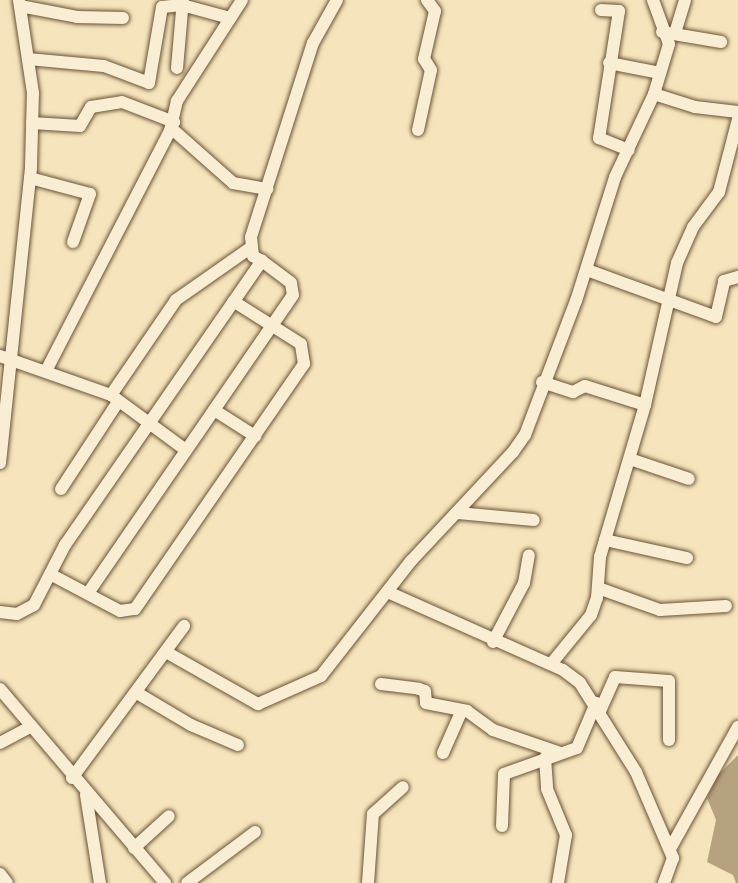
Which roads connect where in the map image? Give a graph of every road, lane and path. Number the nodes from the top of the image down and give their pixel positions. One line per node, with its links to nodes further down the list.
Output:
1 (242, 0): 10 (street)
2 (337, 0): 26 (street)
3 (427, 0): 22 (street)
4 (653, 0): 11 (street)
5 (685, 0): 11 (street)
6 (182, 2): 10 (street); 13 (street); 15 (street)
7 (19, 3): 9 (street); 13 (street)
8 (601, 10): 14 (street)
9 (123, 18)
10 (230, 18): 21 (street)
11 (668, 33): 12 (street); 16 (street)
12 (721, 42)
13 (28, 59): 20 (street)
14 (609, 63): 16 (street); 23 (street)
15 (177, 68)
16 (660, 73): 17 (street)
17 (654, 94): 18 (street); 23 (street)
18 (738, 112)
19 (738, 119): 24 (street)
20 (32, 123): 21 (street); 25 (street)
21 (172, 125): 26 (street); 36 (street)
22 (418, 130)
23 (629, 150): 30 (street)
24 (733, 156): 32 (street)
25 (30, 178): 27 (street); 35 (street)
26 (267, 189): 28 (street)
27 (73, 242)
28 (250, 248): 29 (street); 38 (street)
29 (262, 261): 33 (street); 34 (street)
30 (587, 270): 32 (street); 37 (street)
31 (738, 277): 32 (street)
32 (670, 300): 39 (street)
33 (233, 301): 34 (street); 41 (street)
34 (272, 325): 40 (street); 42 (street)
35 (5, 357): 36 (street); 45 (street)
36 (46, 371): 38 (street)
37 (542, 382): 39 (street); 48 (street)
38 (115, 398): 41 (street); 47 (street)
39 (645, 405): 44 (street)
40 (214, 410): 42 (street); 43 (street)
41 (148, 424): 43 (street); 53 (street)
42 (255, 436): 55 (street)
43 (186, 450): 55 (street)
44 (630, 459): 46 (street); 50 (street)
45 (0, 463)
46 (689, 479)
47 (61, 489)
48 (458, 513): 49 (street); 56 (street)
49 (534, 520)
50 (605, 540): 52 (street); 54 (street)
51 (529, 555): 60 (street)
52 (687, 558)
53 (50, 574): 55 (street); 58 (street)
54 (598, 588): 57 (street); 62 (street)
55 (89, 592)
56 (390, 593): 60 (street); 61 (street)
57 (726, 606)
58 (0, 612)
59 (184, 626): 61 (street)
60 (493, 642): 62 (street)
61 (166, 652): 65 (street)
62 (551, 664): 66 (street)
63 (381, 684): 67 (street)
64 (0, 689): 68 (street)
65 (137, 693): 72 (street); 76 (street)
66 (598, 707): 70 (street); 74 (street); 83 (street)
67 (462, 710): 73 (street); 74 (street)
68 (30, 727): 71 (street); 76 (street)
69 (738, 727): 83 (street)
70 (669, 740)
71 (0, 743)
72 (238, 745)
73 (443, 753)
74 (560, 753): 75 (street)
75 (545, 758): 80 (street); 90 (street)
76 (72, 778): 78 (street)
77 (403, 787): 89 (street)
78 (86, 795): 82 (street); 86 (street)
79 (169, 816): 82 (street)
80 (502, 826)
81 (255, 832): 88 (street)
82 (134, 848): 87 (street)
83 (670, 849): 91 (street)
84 (0, 874): 85 (street)
85 (7, 883)
86 (100, 883)
87 (165, 883)
88 (187, 883)
89 (368, 883)
90 (558, 883)
91 (664, 883)

